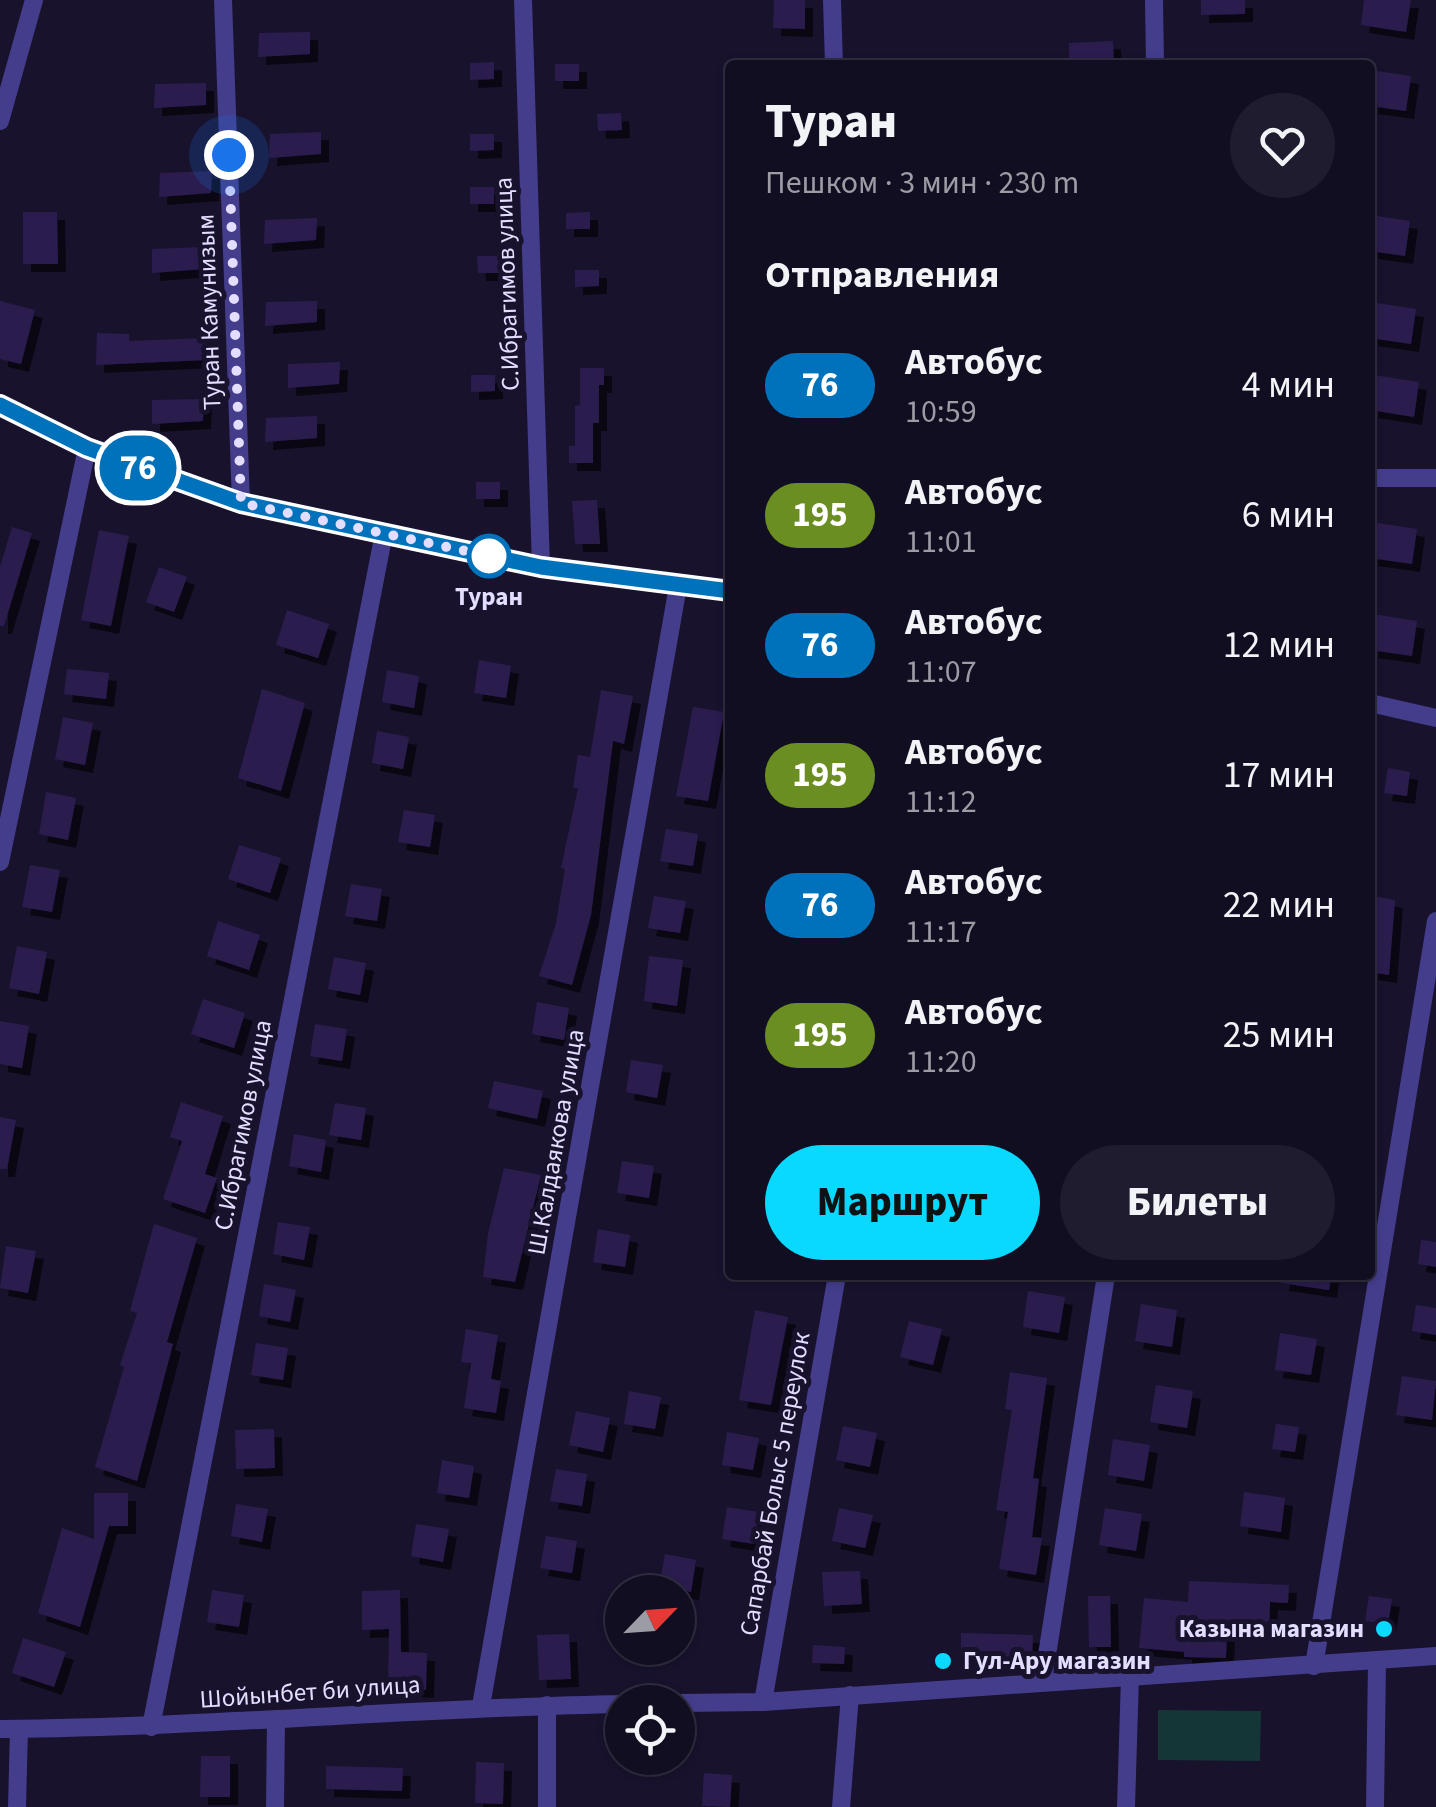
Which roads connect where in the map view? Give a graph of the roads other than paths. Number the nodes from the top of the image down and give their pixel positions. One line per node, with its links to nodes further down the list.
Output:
1 (34, 0): 8 (street)
2 (224, 0): 13 (street, Туран Камунизым)
3 (523, 0): 15 (street, С.Ибрагимов улица)
4 (832, 0): 6 (street)
5 (1154, 0): 7 (street)
6 (834, 60)
7 (1154, 60)
8 (0, 121)
9 (0, 405): 10 (street)
10 (87, 448): 13 (street); 20 (street)
11 (1375, 478): 12 (street)
12 (1436, 478)
13 (241, 503): 14 (street)
14 (384, 534): 15 (street); 36 (street, С.Ибрагимов улица)
15 (541, 567): 16 (street)
16 (678, 586): 17 (street); 34 (street, Ш.Калдаякова улица)
17 (725, 591)
18 (1375, 703): 19 (street)
19 (1436, 718)
20 (0, 862)
21 (1436, 921): 26 (street)
22 (836, 1280): 30 (street, Сапарбай Болыс 5 переулок)
23 (1105, 1280): 28 (street)
24 (1436, 1656): 25 (street)
25 (1377, 1662): 26 (street); 43 (street)
26 (1314, 1666): 27 (street)
27 (1130, 1676): 28 (street); 42 (street)
28 (1042, 1680): 29 (street)
29 (850, 1695): 30 (street); 41 (street)
30 (763, 1702): 31 (street)
31 (695, 1703)
32 (605, 1704): 33 (street, Шойынбет би улица)
33 (547, 1705): 34 (street, Шойынбет би улица); 40 (street)
34 (482, 1706): 35 (street, Шойынбет би улица)
35 (276, 1720): 36 (street, Шойынбет би улица); 39 (street)
36 (151, 1727): 37 (street, Шойынбет би улица)
37 (10, 1729): 38 (street)
38 (17, 1807)
39 (276, 1807)
40 (547, 1807)
41 (842, 1807)
42 (1126, 1807)
43 (1375, 1807)

